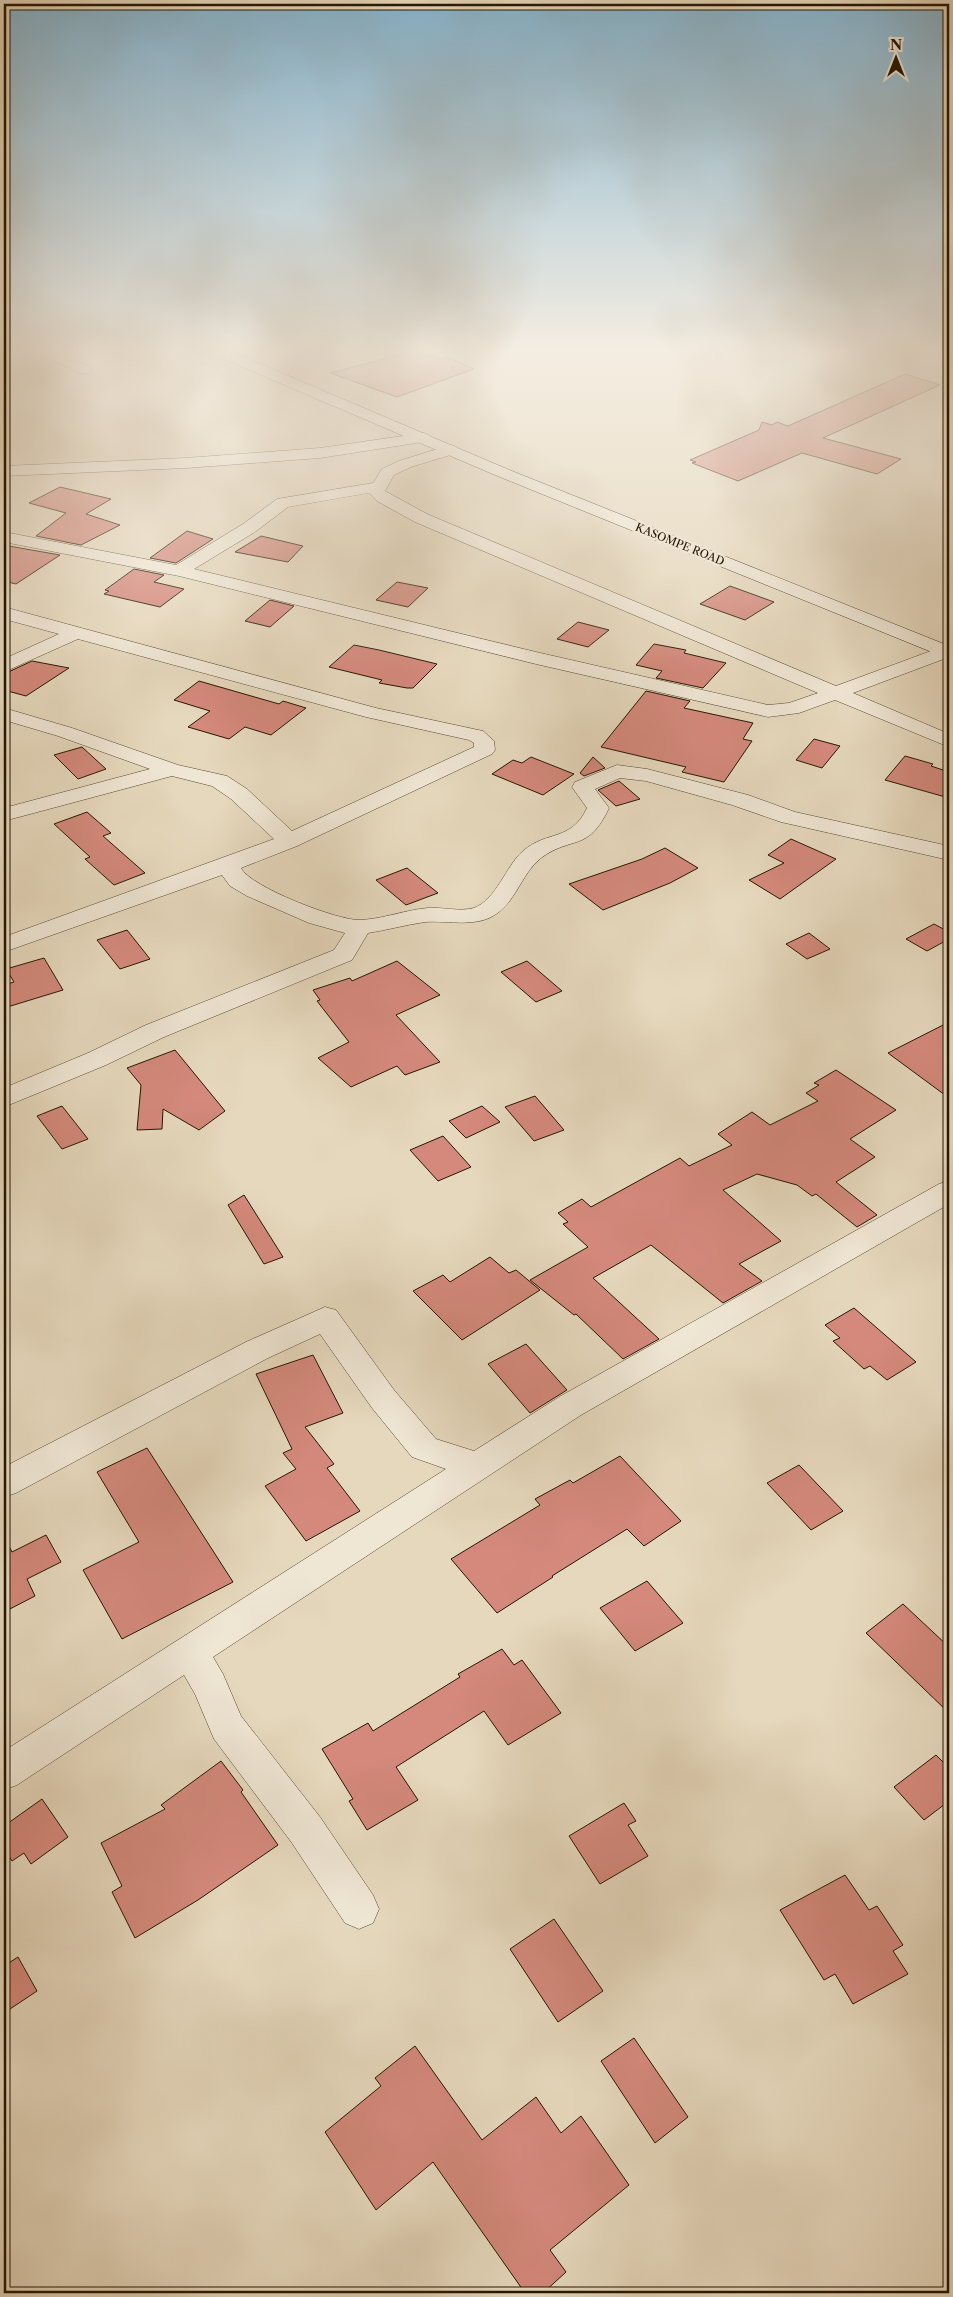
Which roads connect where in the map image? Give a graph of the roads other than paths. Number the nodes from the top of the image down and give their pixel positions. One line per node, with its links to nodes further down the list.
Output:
1 (245, 458): 4 (street)
2 (424, 458): 5 (street)
3 (470, 458): 10 (street, KASOMPE ROAD)
4 (4, 471)
5 (378, 487): 7 (street); 12 (street)
6 (4, 537): 7 (street)
7 (179, 571): 12 (street)
8 (4, 613): 9 (street)
9 (77, 632): 11 (street); 17 (street)
10 (948, 653): 12 (street)
11 (4, 666)
12 (835, 694): 14 (street)
13 (4, 714): 15 (street)
14 (949, 741)
15 (172, 770): 16 (street); 17 (street)
16 (4, 815)
17 (289, 841): 19 (street)
18 (949, 853): 20 (street)
19 (228, 865): 20 (street); 21 (street)
20 (360, 927): 22 (street)
21 (4, 945)
22 (4, 1098)
23 (949, 1191): 24 (street)
24 (477, 1466): 25 (street); 26 (street)
25 (4, 1483)
26 (190, 1651): 27 (street); 28 (street)
27 (4, 1772)
28 (360, 1909)

